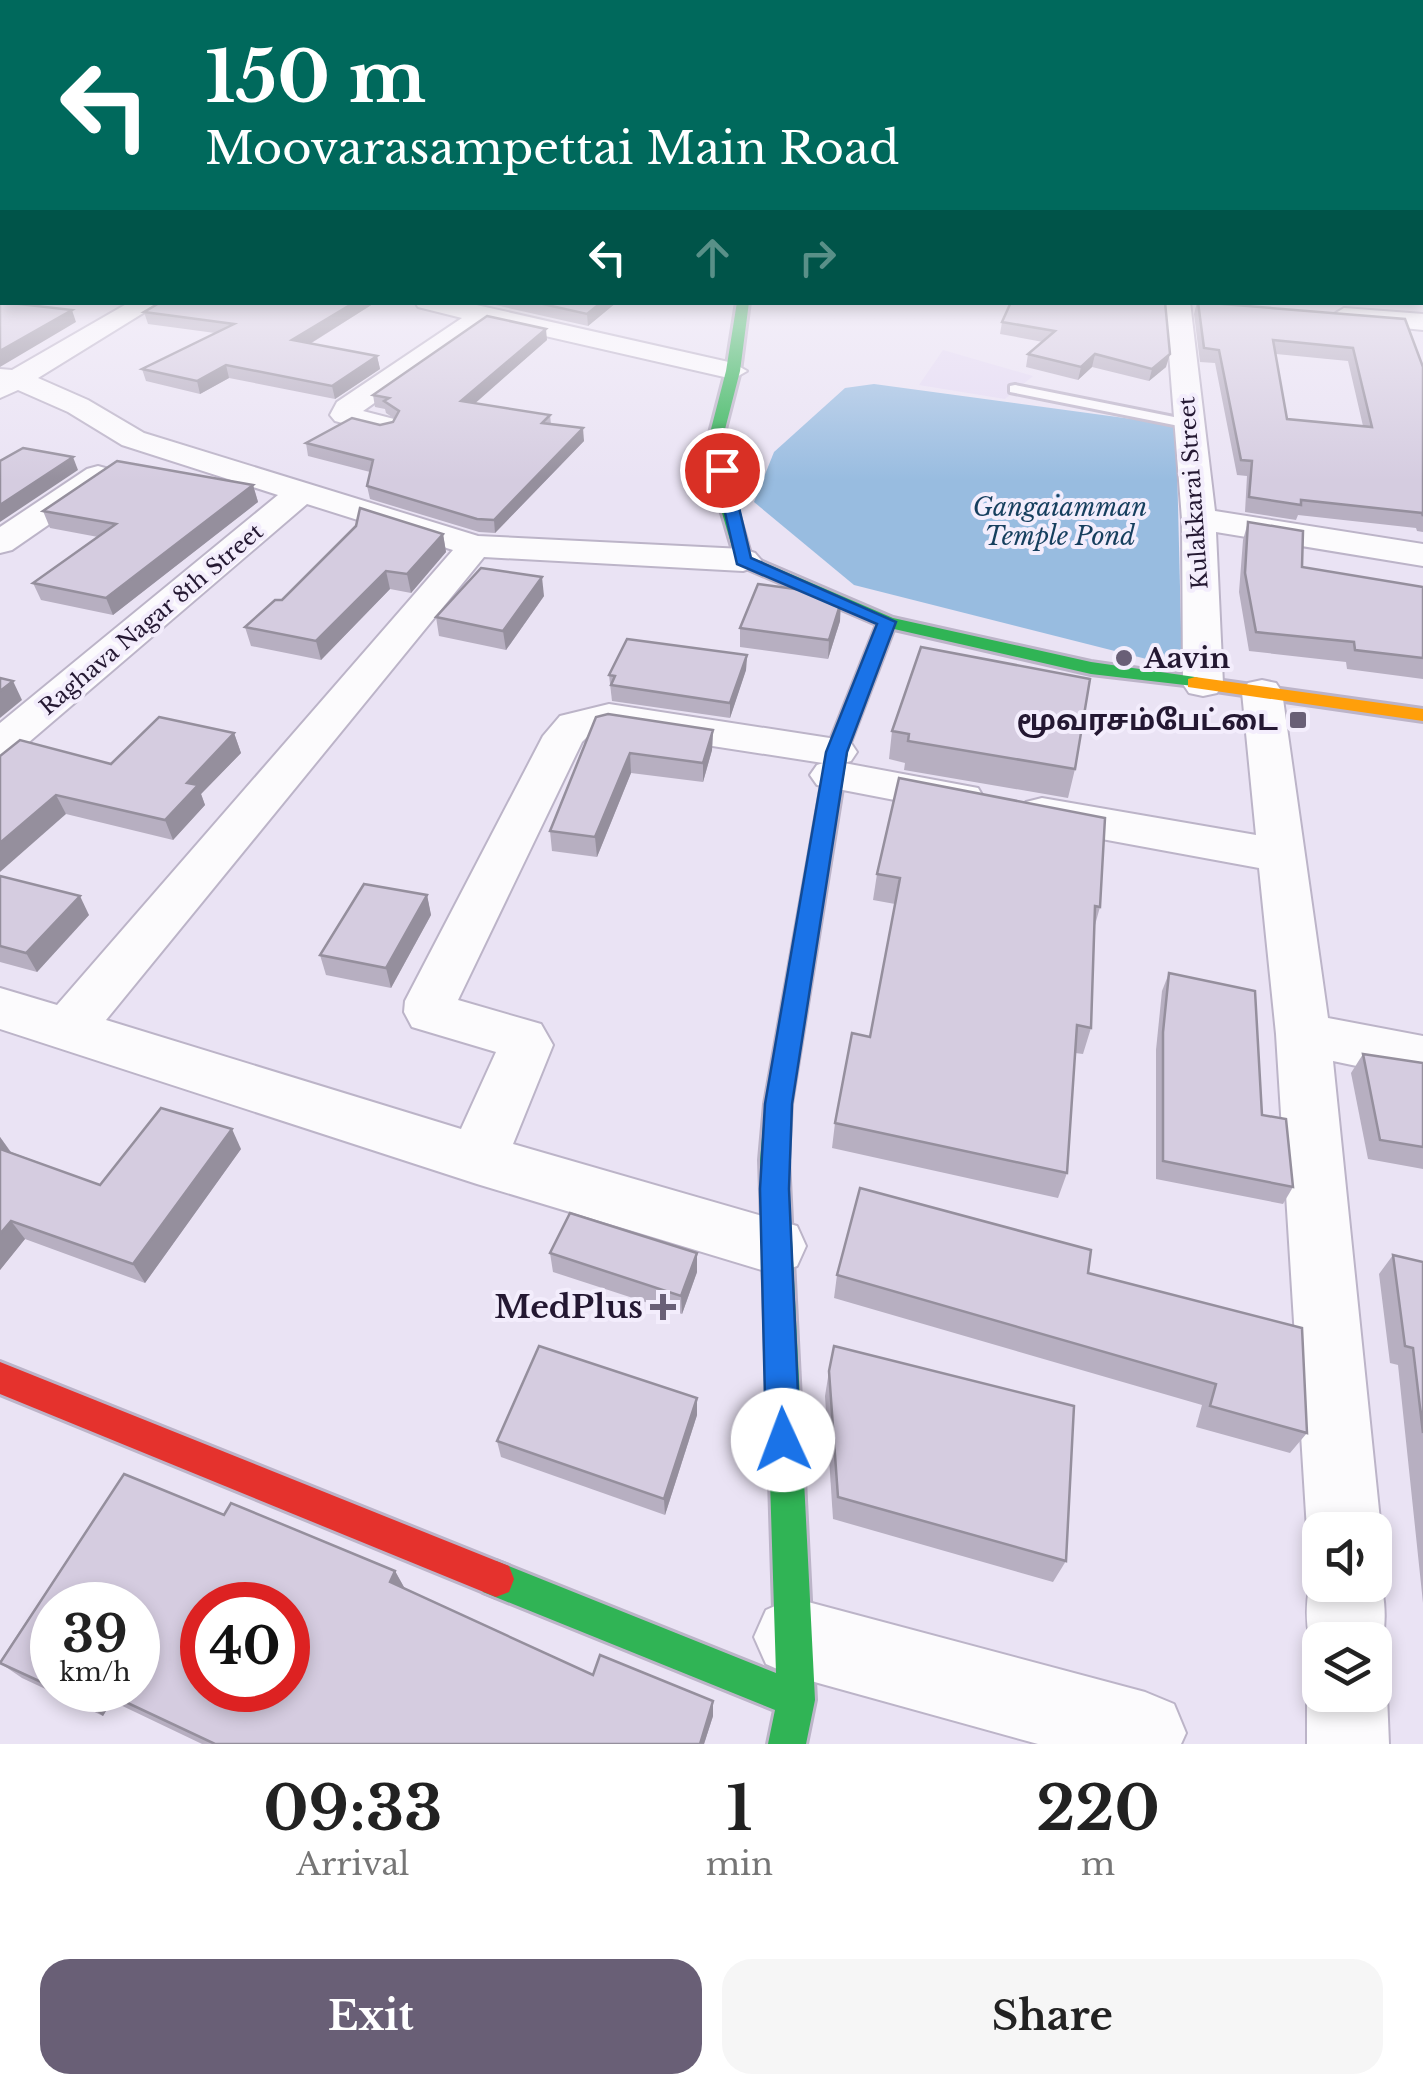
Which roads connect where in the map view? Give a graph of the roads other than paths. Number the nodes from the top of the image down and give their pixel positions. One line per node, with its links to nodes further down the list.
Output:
1 (120, 318): 9 (street)
2 (486, 318): 12 (street)
3 (494, 318): 8 (street)
4 (740, 318): 8 (street)
5 (1189, 318): 11 (street, Kulakkarai Street)
6 (1374, 318): 7 (street)
7 (1419, 322)
8 (732, 371): 19 (street)
9 (5, 382): 13 (street)
10 (1015, 389): 11 (lane)
11 (1189, 424): 15 (street, Kulakkarai Street)
12 (383, 425)
13 (146, 444): 14 (street); 16 (street)
14 (302, 492): 17 (street); 24 (street, Raghava Nagar 8th Street)
15 (1198, 519): 18 (street); 21 (street, Kulakkarai Street)
16 (0, 543)
17 (475, 546): 19 (street); 28 (street)
18 (1423, 555)
19 (743, 560): 20 (street)
20 (887, 622): 21 (street); 25 (street)
21 (1203, 684): 22 (street)
22 (1262, 692): 23 (street); 26 (street)
23 (1423, 715)
24 (0, 746)
25 (834, 763): 26 (street); 31 (street); 32 (street)
26 (1282, 856): 29 (street)
27 (0, 1008): 28 (street)
28 (67, 1030): 31 (street)
29 (1303, 1034): 30 (street); 34 (street)
30 (1423, 1058)
31 (477, 1159): 32 (street)
32 (776, 1246): 35 (street)
33 (0, 1378): 35 (street)
34 (1343, 1512)
35 (795, 1668): 37 (street); 38 (street)
36 (1347, 1712): 39 (street)
37 (1145, 1733)
38 (787, 1744)
39 (1348, 1744)

